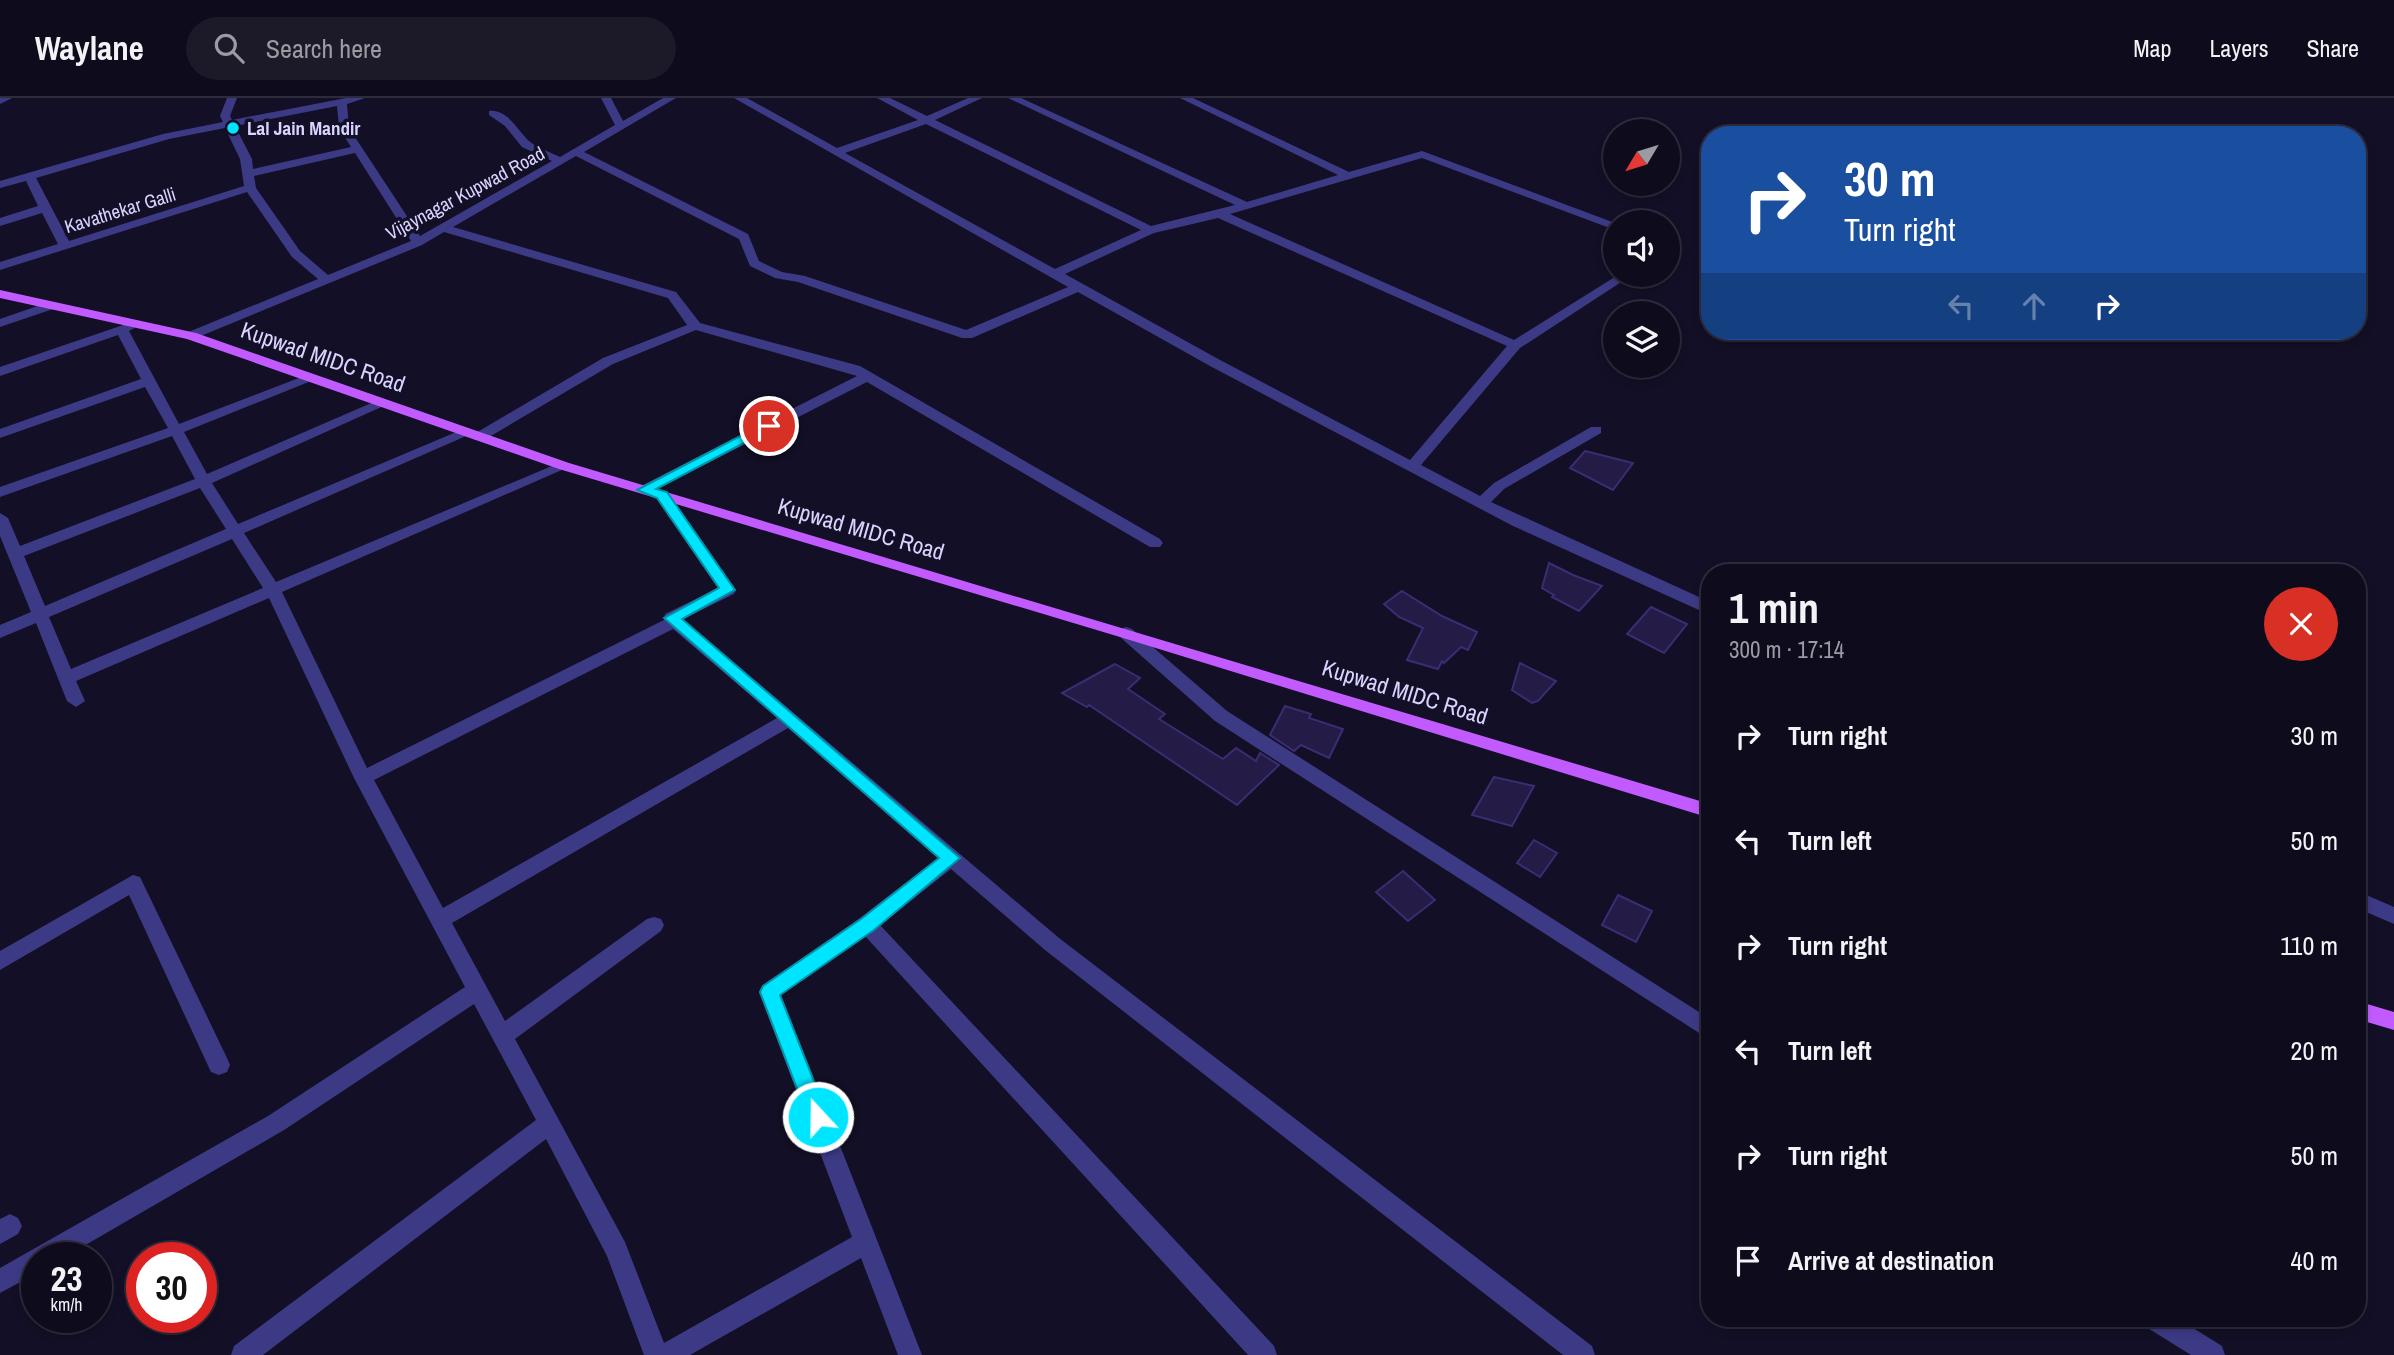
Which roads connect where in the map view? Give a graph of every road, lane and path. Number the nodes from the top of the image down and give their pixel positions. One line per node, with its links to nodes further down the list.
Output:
1 (7, 98): 11 (street)
2 (232, 98): 15 (street)
3 (360, 98): 12 (street)
4 (606, 98): 16 (street)
5 (739, 98): 19 (street)
6 (882, 98): 14 (street)
7 (977, 98): 14 (street)
8 (1013, 98): 26 (street)
9 (1185, 98): 23 (street)
10 (668, 99): 16 (street, Vijaynagar Kupwad Road)
11 (0, 100)
12 (342, 103): 15 (street); 17 (street)
13 (493, 113): 20 (street)
14 (927, 120): 19 (street); 32 (street)
15 (230, 126): 21 (street); 22 (street)
16 (621, 127): 18 (street, Vijaynagar Kupwad Road)
17 (358, 149): 21 (street); 33 (street)
18 (576, 152): 20 (street, Vijaynagar Kupwad Road); 38 (street)
19 (837, 152): 36 (street)
20 (560, 161): 31 (street, Vijaynagar Kupwad Road)
21 (248, 174): 25 (street)
22 (29, 176): 24 (street); 27 (street)
23 (1349, 176): 26 (street); 30 (street)
24 (0, 184)
25 (250, 188): 34 (street, Kavathekar Galli); 37 (street)
26 (1246, 206): 28 (street)
27 (45, 208): 29 (street); 34 (street)
28 (1219, 215): 32 (street); 46 (street)
29 (0, 222)
30 (1603, 222)
31 (443, 228): 33 (street, Vijaynagar Kupwad Road); 43 (street)
32 (1150, 230): 36 (street)
33 (418, 243): 37 (street, Vijaynagar Kupwad Road)
34 (65, 245): 35 (street, Kavathekar Galli)
35 (0, 266)
36 (1055, 274): 38 (street)
37 (325, 279): 45 (street, Vijaynagar Kupwad Road)
38 (1078, 287): 57 (street)
39 (1607, 287): 46 (street)
40 (0, 294): 41 (main road, Kupwad MIDC Road)
41 (49, 306): 42 (street); 44 (main road, Kupwad MIDC Road)
42 (0, 323)
43 (695, 326): 48 (street); 55 (street)
44 (129, 327): 45 (main road, Kupwad MIDC Road); 47 (street); 50 (street)
45 (191, 336): 49 (main road, Kupwad MIDC Road)
46 (1515, 345): 57 (street)
47 (0, 372)
48 (866, 377): 60 (street); 64 (street)
49 (309, 379): 51 (main road, Kupwad MIDC Road); 52 (street)
50 (148, 381): 52 (street); 54 (street)
51 (382, 404): 55 (main road, Kupwad MIDC Road); 58 (street)
52 (176, 430): 58 (street); 59 (street)
53 (1596, 430): 61 (street)
54 (0, 434)
55 (473, 435): 56 (main road, Kupwad MIDC Road); 63 (street)
56 (564, 466): 60 (main road, Kupwad MIDC Road); 66 (street)
57 (1412, 467): 61 (street)
58 (203, 481): 63 (street); 65 (street)
59 (0, 492)
60 (653, 493): 69 (street); 71 (main road, Kupwad MIDC Road)
61 (1482, 503): 67 (street)
62 (0, 518): 65 (street)
63 (236, 531): 66 (street); 68 (street)
64 (1155, 543)
65 (15, 554): 68 (street)
66 (273, 590): 72 (street); 75 (street)
67 (1701, 605)
68 (40, 615): 70 (street); 72 (street)
69 (675, 621): 74 (street); 75 (street)
70 (0, 632)
71 (1126, 632): 76 (main road, Kupwad MIDC Road); 87 (street)
72 (66, 678): 73 (street)
73 (76, 701)
74 (788, 720): 77 (street); 80 (street)
75 (363, 778): 80 (street)
76 (1701, 808)
77 (951, 858): 81 (street); 101 (street)
78 (2366, 903): 79 (street)
79 (2394, 916)
80 (439, 920): 84 (street)
81 (867, 924): 92 (street); 100 (street)
82 (654, 925): 88 (street)
83 (0, 961): 89 (street)
84 (478, 990): 88 (street); 91 (street)
85 (2366, 1013): 86 (main road)
86 (2394, 1021)
87 (1701, 1025)
88 (502, 1036): 90 (street)
89 (219, 1065)
90 (549, 1123): 96 (street); 97 (street)
91 (69, 1242)
92 (866, 1242): 98 (street); 99 (street)
93 (21, 1270): 94 (street)
94 (0, 1282)
95 (2169, 1327): 102 (street)
96 (243, 1355)
97 (656, 1355)
98 (666, 1355)
99 (910, 1355)
100 (1265, 1355)
101 (1583, 1355)
102 (2213, 1355)

